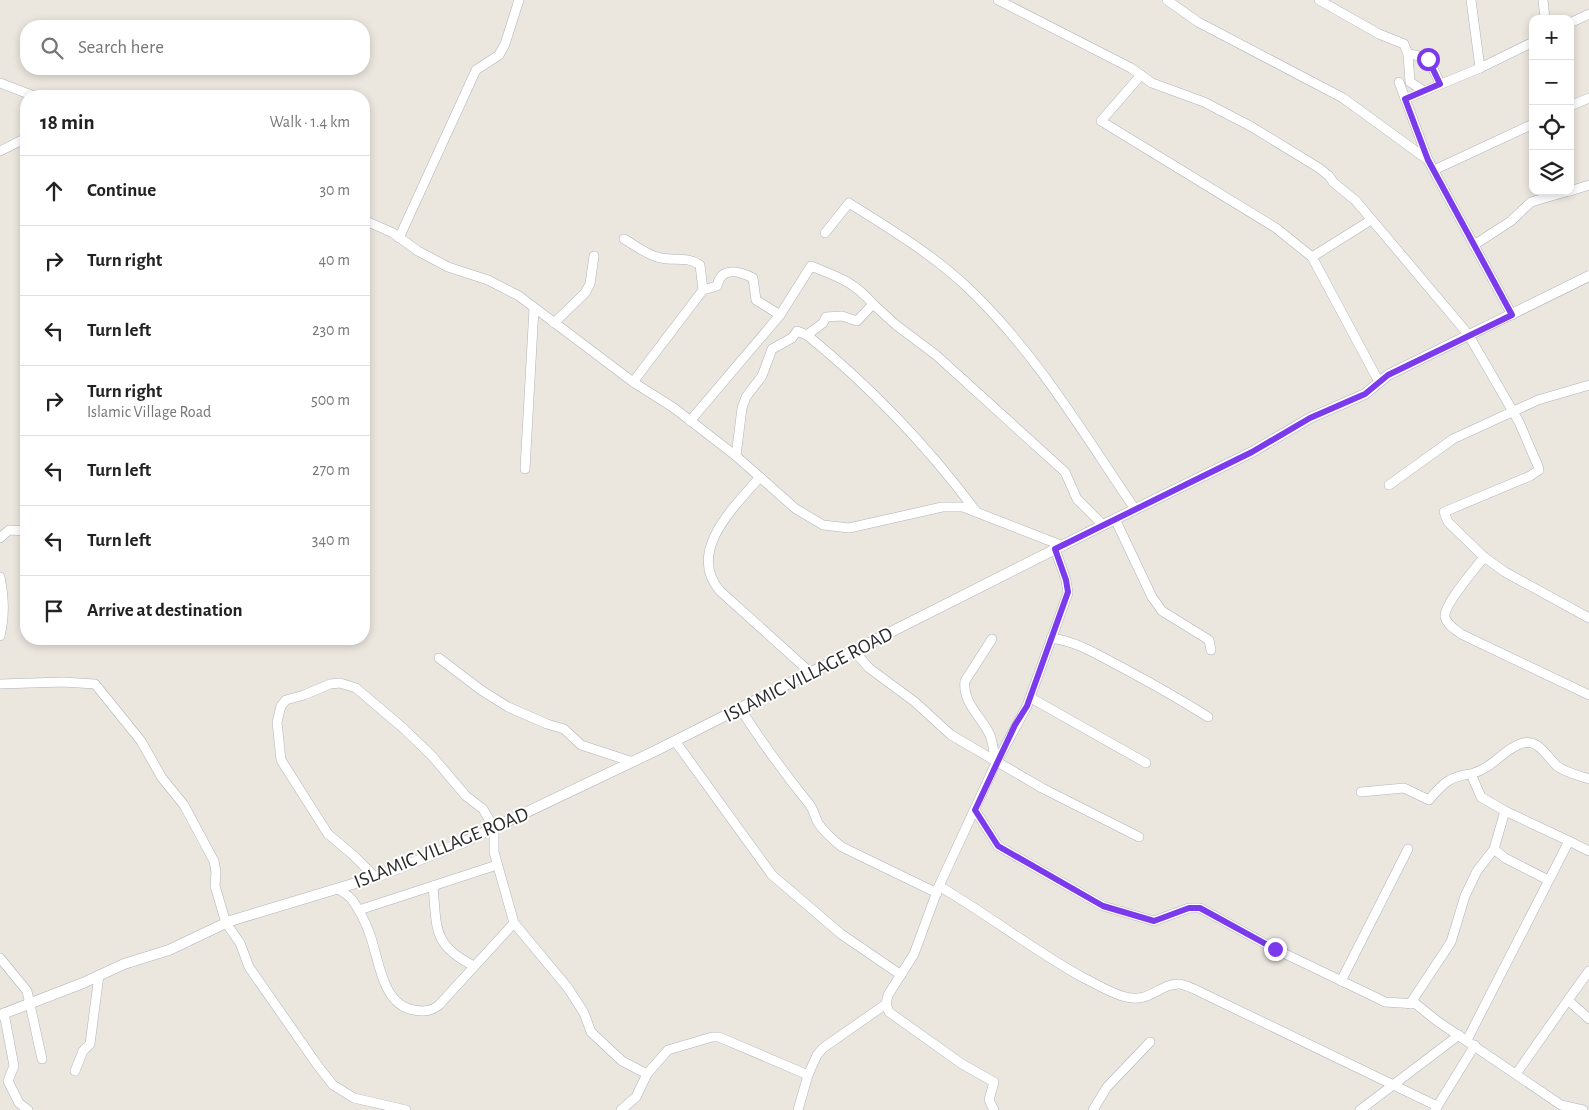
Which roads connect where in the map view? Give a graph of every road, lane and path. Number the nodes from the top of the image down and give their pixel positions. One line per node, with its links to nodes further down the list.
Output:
1 (519, 0): 33 (street)
2 (998, 0): 13 (street)
3 (1168, 0): 25 (street)
4 (1319, 0): 11 (street)
5 (1472, 0): 12 (street)
6 (1543, 0): 8 (street)
7 (1589, 14): 9 (street)
8 (1545, 15)
9 (1574, 21)
10 (1529, 44): 12 (street)
11 (1408, 54): 16 (street); 18 (street)
12 (1480, 68): 16 (street)
13 (1141, 75): 30 (street); 37 (street)
14 (1399, 82): 20 (street)
15 (0, 83): 17 (street)
16 (1440, 84): 18 (street)
17 (20, 91)
18 (1424, 91): 20 (street)
19 (1589, 98): 21 (street)
20 (1405, 99): 25 (street)
21 (1572, 105)
22 (1529, 126): 26 (street)
23 (20, 141): 24 (street)
24 (0, 151)
25 (1428, 160): 26 (street)
26 (1434, 170): 35 (street)
27 (1589, 185): 28 (street)
28 (1574, 190)
29 (1556, 195): 35 (street)
30 (1371, 220): 37 (street); 45 (street)
31 (370, 223): 33 (street)
32 (826, 233): 56 (street)
33 (399, 238): 41 (street)
34 (624, 239): 39 (street)
35 (1474, 246): 43 (street)
36 (594, 256): 44 (street)
37 (1312, 257): 48 (street)
38 (1589, 276): 43 (street, ISLAMIC VILLAGE ROAD)
39 (703, 290): 42 (street); 47 (street)
40 (873, 304): 42 (street); 46 (street); 59 (street)
41 (534, 308): 44 (street); 53 (street)
42 (780, 315): 51 (street)
43 (1512, 315): 45 (street, ISLAMIC VILLAGE ROAD)
44 (554, 323): 47 (street)
45 (1468, 334): 48 (street, ISLAMIC VILLAGE ROAD); 50 (street)
46 (807, 335): 52 (street); 57 (street)
47 (633, 382): 51 (street)
48 (1379, 382): 56 (street, ISLAMIC VILLAGE ROAD)
49 (1589, 385): 50 (street)
50 (1512, 412): 55 (street); 63 (street)
51 (690, 421): 52 (street)
52 (736, 456): 54 (street)
53 (525, 470)
54 (760, 477): 57 (street); 72 (street)
55 (1389, 484)
56 (1135, 509): 58 (street, ISLAMIC VILLAGE ROAD)
57 (975, 510): 62 (street)
58 (1114, 519): 59 (street, ISLAMIC VILLAGE ROAD); 69 (street)
59 (1103, 525): 62 (street, ISLAMIC VILLAGE ROAD)
60 (20, 531): 61 (street)
61 (0, 538)
62 (1059, 547): 67 (street); 70 (street, ISLAMIC VILLAGE ROAD)
63 (1484, 557): 65 (street); 74 (street)
64 (0, 577): 66 (street)
65 (1589, 618)
66 (0, 636)
67 (1051, 638): 75 (street); 77 (street)
68 (992, 639): 80 (street)
69 (1211, 650)
70 (854, 651): 72 (street, ISLAMIC VILLAGE ROAD); 80 (street)
71 (439, 658): 79 (street)
72 (811, 673): 76 (street, ISLAMIC VILLAGE ROAD)
73 (0, 684): 100 (street)
74 (1589, 695)
75 (1031, 698): 80 (street); 81 (street)
76 (740, 708): 78 (street, ISLAMIC VILLAGE ROAD); 98 (street)
77 (1208, 717)
78 (675, 741): 79 (street, ISLAMIC VILLAGE ROAD); 106 (street)
79 (633, 762): 87 (street, ISLAMIC VILLAGE ROAD)
80 (996, 763): 85 (street); 88 (street)
81 (1146, 763)
82 (1470, 774): 83 (street); 84 (street); 86 (street)
83 (1589, 778)
84 (1361, 792)
85 (975, 810): 98 (street); 107 (street)
86 (1505, 811): 89 (street); 91 (street)
87 (494, 828): 93 (street); 94 (street, ISLAMIC VILLAGE ROAD); 94 (street)
88 (1139, 837)
89 (1569, 841): 92 (street); 95 (street)
90 (1408, 849): 107 (street)
91 (1494, 849): 95 (street); 111 (street)
92 (1589, 851)
93 (497, 865): 96 (street); 101 (street)
94 (375, 877): 97 (street, ISLAMIC VILLAGE ROAD)
95 (1548, 880): 114 (street)
96 (433, 886): 99 (street); 103 (street)
97 (338, 889): 99 (street); 100 (street, ISLAMIC VILLAGE ROAD)
98 (938, 889): 106 (street); 121 (street)
99 (359, 910): 103 (street)
100 (226, 923): 105 (street, ISLAMIC VILLAGE ROAD); 124 (street)
101 (514, 923): 103 (street); 118 (street)
102 (0, 958): 109 (street)
103 (474, 966)
104 (1589, 971): 108 (street)
105 (99, 975): 109 (street, ISLAMIC VILLAGE ROAD); 117 (street)
106 (901, 975): 110 (street)
107 (1341, 981): 111 (street)
108 (1568, 1000): 113 (street); 119 (street)
109 (29, 1003): 112 (street, ISLAMIC VILLAGE ROAD); 116 (street)
110 (886, 1004): 120 (street); 127 (street)
111 (1410, 1004): 114 (street)
112 (2, 1014): 123 (street)
113 (1589, 1019)
114 (1467, 1040): 119 (street); 121 (street); 122 (street)
115 (1150, 1042): 128 (street)
116 (42, 1059)
117 (75, 1071)
118 (647, 1074): 120 (street); 125 (street)
119 (1516, 1074): 130 (street)
120 (808, 1075): 126 (street)
121 (1393, 1085): 122 (street); 129 (street)
122 (1436, 1108)
123 (28, 1110)
124 (406, 1110)
125 (621, 1110)
126 (798, 1110)
127 (994, 1110)
128 (1092, 1110)
129 (1360, 1110)
130 (1582, 1110)

